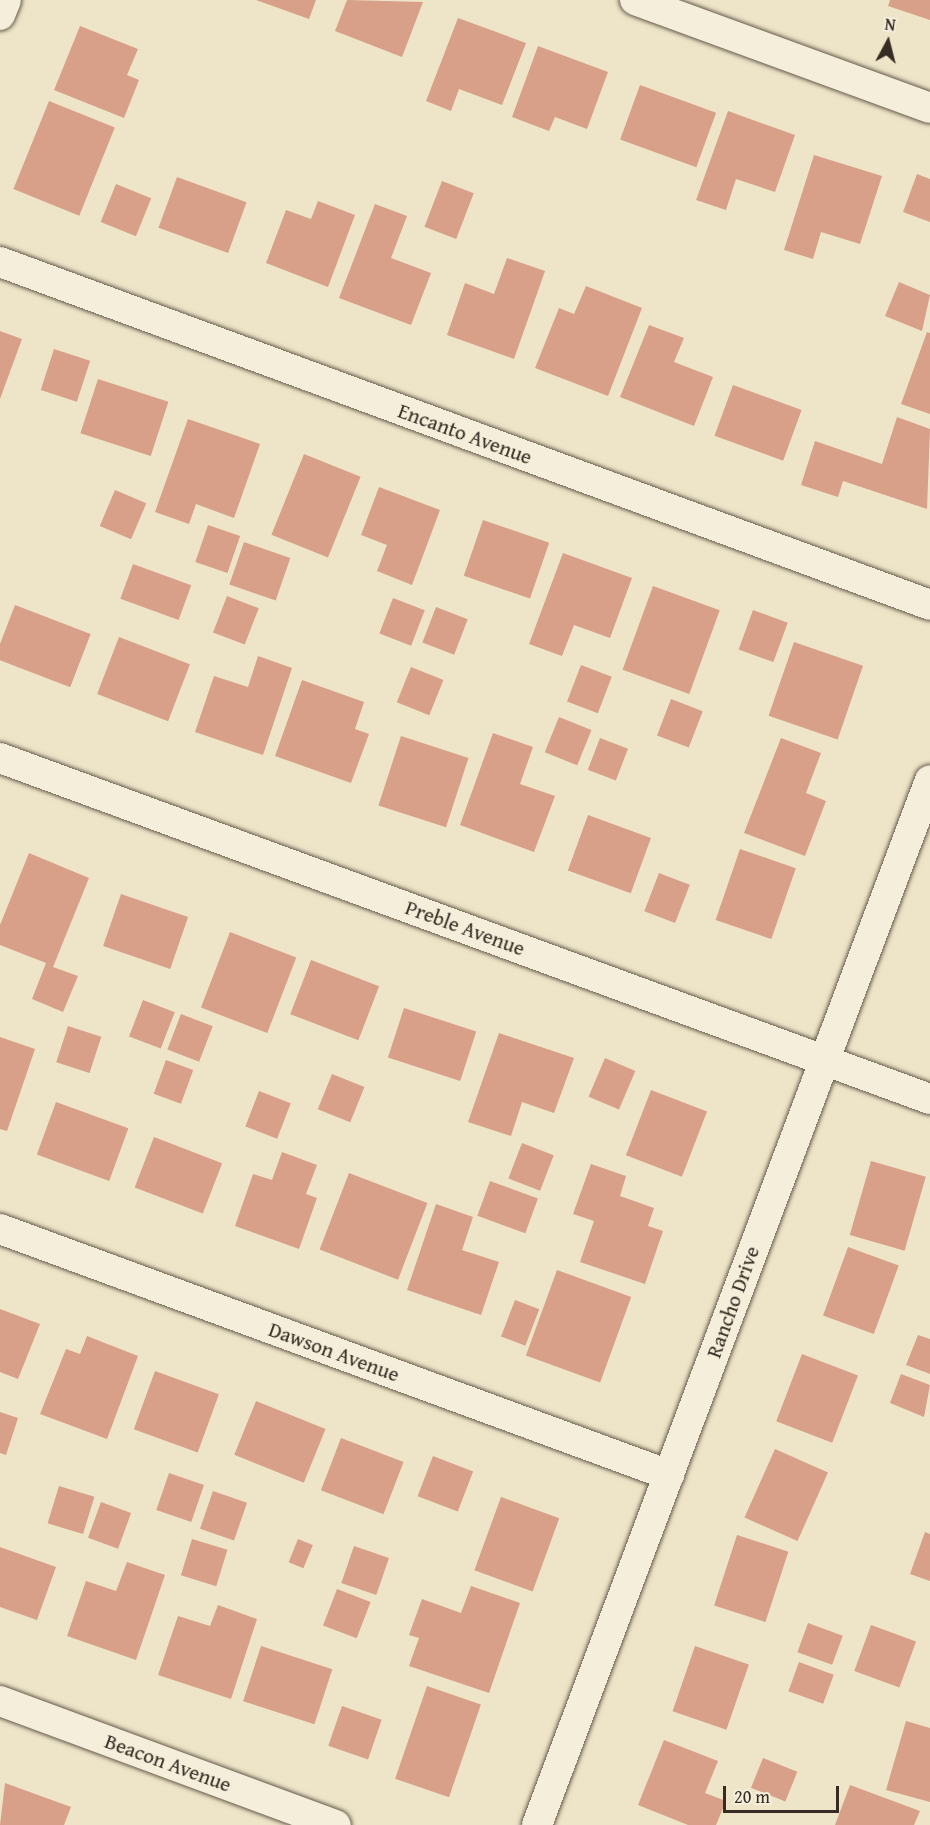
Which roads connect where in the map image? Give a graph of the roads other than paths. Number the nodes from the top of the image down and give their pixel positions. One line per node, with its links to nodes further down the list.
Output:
1 (6, 0): 3 (street)
2 (635, 0): 4 (street)
3 (0, 15)
4 (930, 108)
5 (0, 262): 6 (street, Encanto Avenue)
6 (930, 605)
7 (0, 758): 9 (street, Preble Avenue)
8 (930, 780): 9 (street, Rancho Drive)
9 (823, 1058): 10 (street, Preble Avenue); 12 (street, Rancho Drive)
10 (930, 1099)
11 (0, 1229): 12 (street, Dawson Avenue)
12 (669, 1475): 15 (street, Rancho Drive)
13 (0, 1701): 14 (street, Beacon Avenue)
14 (336, 1825)
15 (537, 1825)

